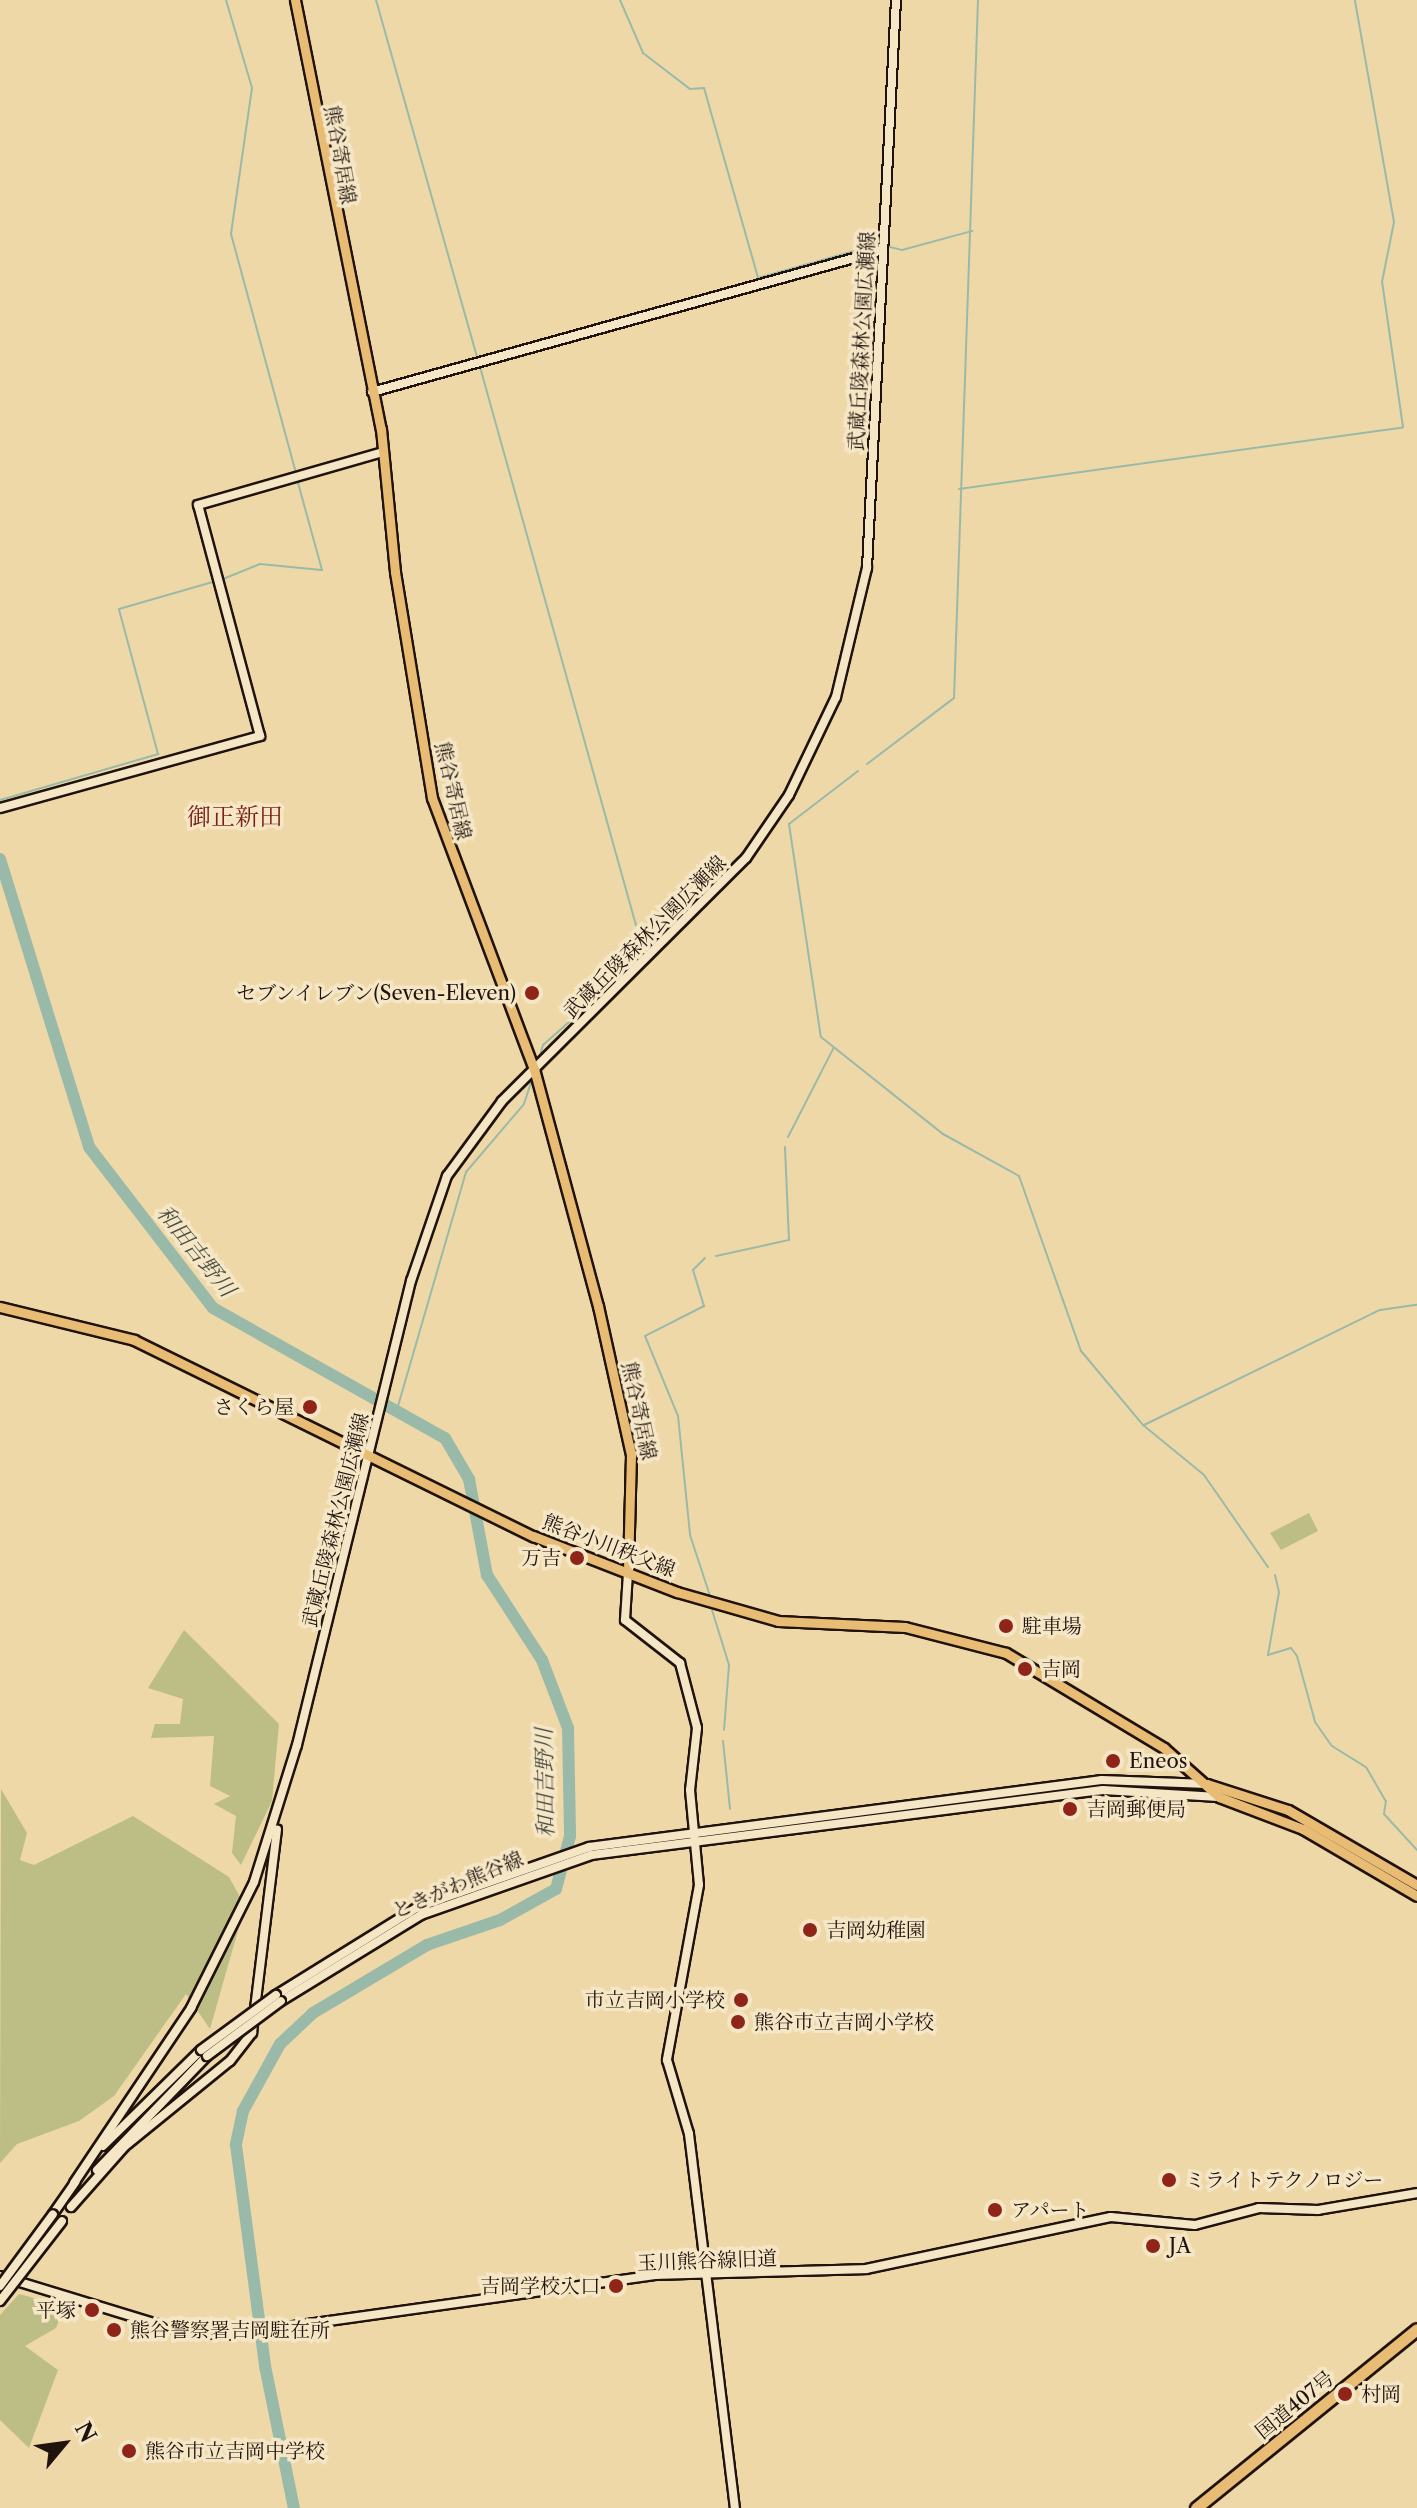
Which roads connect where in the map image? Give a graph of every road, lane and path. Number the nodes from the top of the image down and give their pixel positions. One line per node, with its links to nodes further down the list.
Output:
1 (295, 0): 4 (main road, 熊谷寄居線)
2 (896, 0): 3 (main road, 武蔵丘陵森林公園広瀬線)
3 (883, 250): 4 (main road); 7 (main road, 武蔵丘陵森林公園広瀬線)
4 (372, 392): 5 (main road, 熊谷寄居線)
5 (383, 452): 6 (main road); 7 (main road, 熊谷寄居線)
6 (0, 808)
7 (536, 1066): 9 (main road, 武蔵丘陵森林公園広瀬線); 10 (main road, 熊谷寄居線)
8 (0, 1307): 9 (main road, 熊谷小川秩父線)
9 (369, 1456): 10 (main road, 熊谷小川秩父線); 13 (main road, 武蔵丘陵森林公園広瀬線)
10 (628, 1573): 11 (main road, 熊谷小川秩父線); 14 (main road)
11 (1207, 1784): 12 (main road, 熊谷小川秩父線); 14 (main road, ときがわ熊谷線); 15 (main road, 熊谷小川秩父線)
12 (1219, 1797): 14 (main road, ときがわ熊谷線); 16 (main road, 熊谷小川秩父線)
13 (280, 1809): 18 (main road, 武蔵丘陵森林公園広瀬線); 20 (main road, 武蔵丘陵森林公園広瀬線)
14 (696, 1835): 17 (main road, ときがわ熊谷線, bridge); 21 (main road)
15 (1417, 1885)
16 (1417, 1896)
17 (204, 2053): 18 (main road, ときがわ熊谷線); 20 (main road, ときがわ熊谷線)
18 (74, 2183): 23 (main road, ときがわ熊谷線, bridge)
19 (1417, 2193): 21 (main road, 玉川熊谷線旧道)
20 (71, 2207): 24 (main road, ときがわ熊谷線, bridge)
21 (706, 2273): 22 (main road, 玉川熊谷線旧道); 26 (main road)
22 (0, 2276)
23 (0, 2286)
24 (0, 2301)
25 (1417, 2329): 27 (highway, 国道407号)
26 (735, 2508)
27 (1196, 2508)

